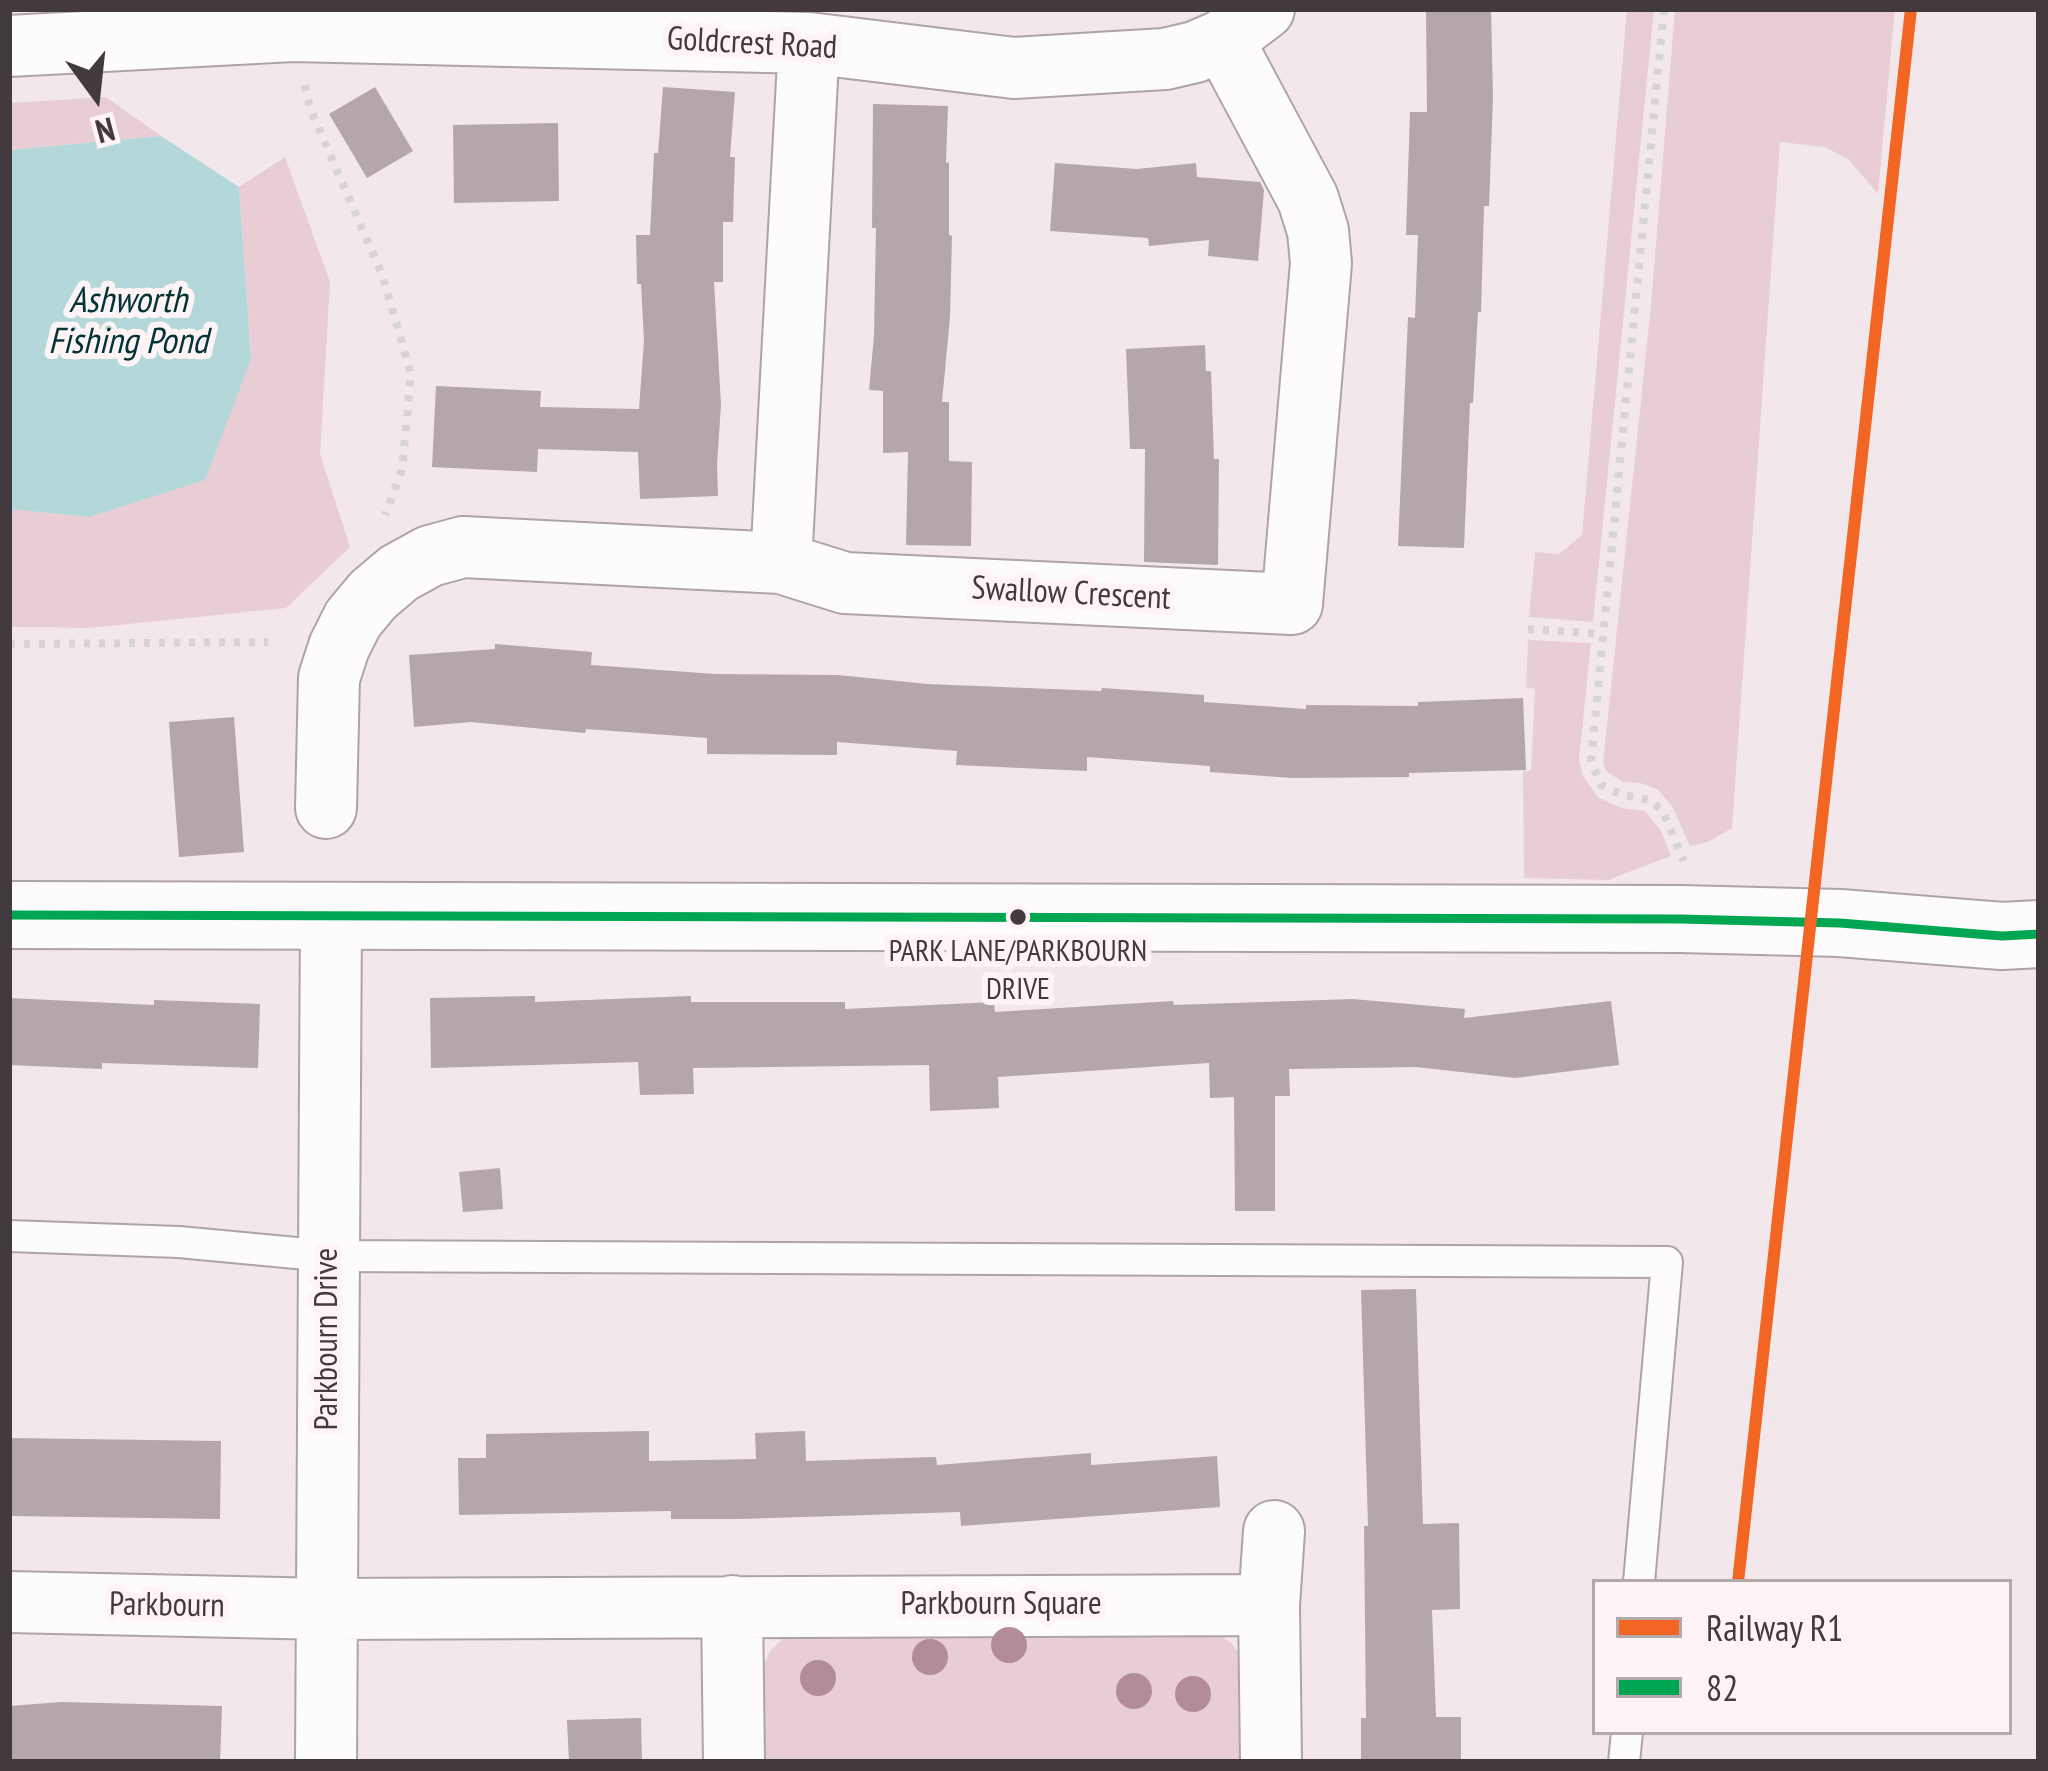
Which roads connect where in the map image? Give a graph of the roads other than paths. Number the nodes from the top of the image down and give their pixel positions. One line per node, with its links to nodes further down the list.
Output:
1 (1243, 25): 2 (street, Goldcrest Road); 4 (street, Swallow Crescent)
2 (809, 43): 3 (street, Goldcrest Road); 4 (street)
3 (9, 46)
4 (781, 563): 5 (street, Swallow Crescent)
5 (326, 808)
6 (9, 915): 7 (street)
7 (331, 915): 8 (street); 10 (street, Parkbourn Drive)
8 (2039, 934)
9 (9, 1236): 10 (lane)
10 (328, 1256): 12 (lane); 16 (street, Parkbourn Drive)
11 (1274, 1531): 14 (street)
12 (1640, 1579)
13 (9, 1602): 16 (street, Parkbourn)
14 (1269, 1605): 15 (street, Parkbourn Square); 19 (street)
15 (732, 1606): 16 (street, Parkbourn Square); 18 (street)
16 (326, 1610): 17 (street, Parkbourn Drive)
17 (326, 1762)
18 (734, 1762)
19 (1271, 1762)

